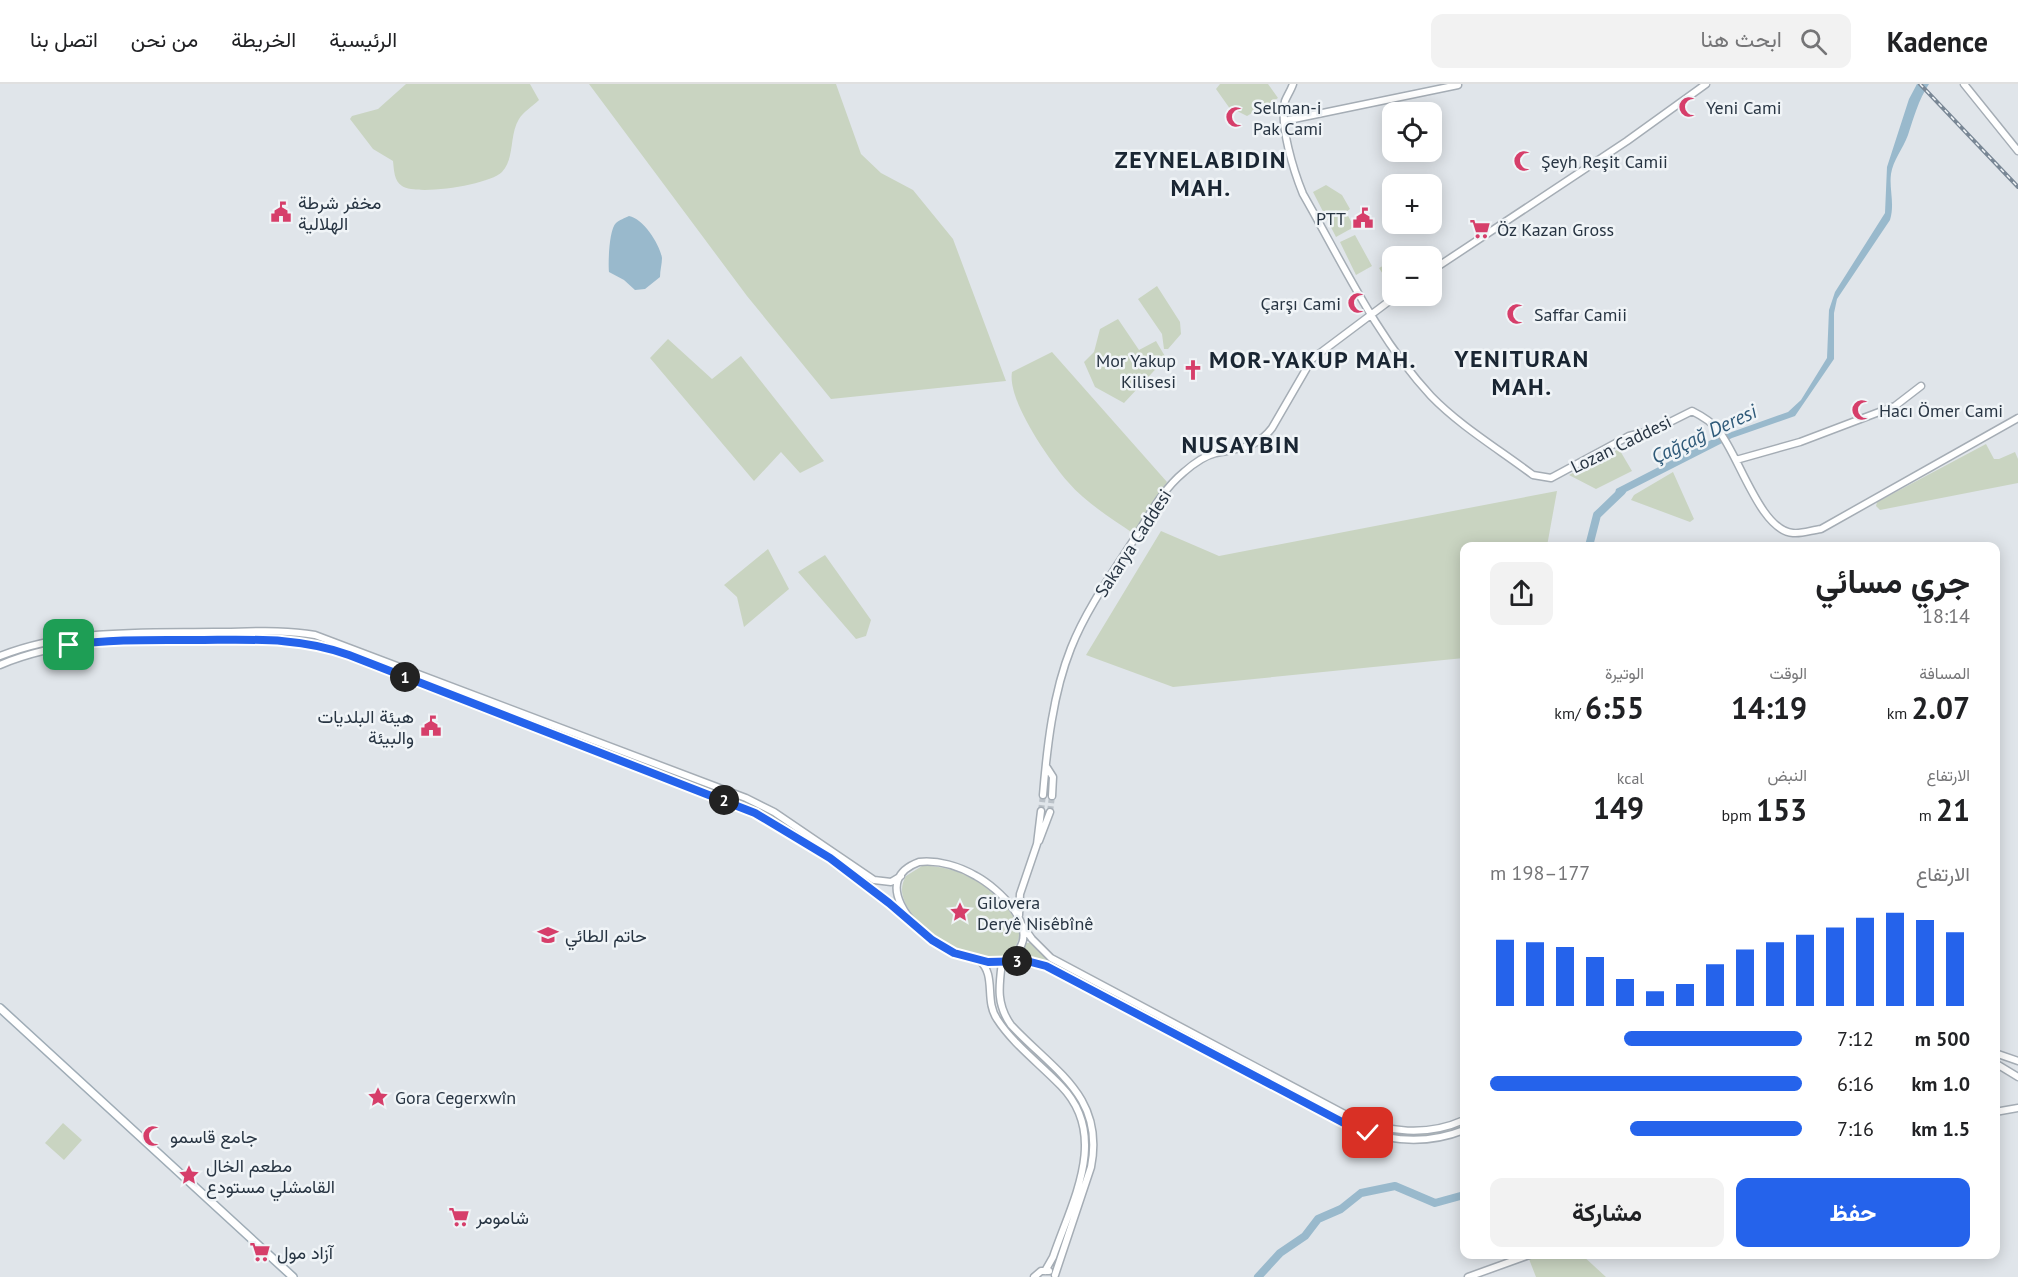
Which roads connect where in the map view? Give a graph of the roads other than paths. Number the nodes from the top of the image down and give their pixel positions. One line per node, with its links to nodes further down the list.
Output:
1 (1293, 84): 5 (main road)
2 (1706, 84): 7 (main road)
3 (1964, 84): 6 (main road)
4 (1458, 85): 5 (main road)
5 (1284, 121): 9 (main road)
6 (2018, 150)
7 (1442, 264)
8 (1382, 306): 9 (main road, Sakarya Caddesi)
9 (1371, 313): 12 (main road, Lozan Caddesi); 15 (main road, Sakarya Caddesi)
10 (1921, 386): 12 (main road)
11 (2018, 418): 12 (main road)
12 (1736, 460)
13 (0, 656): 21 (main road)
14 (0, 665): 25 (main road)
15 (1046, 765): 16 (main road, Sakarya Caddesi); 17 (main road)
16 (1043, 795)
17 (1052, 796)
18 (1041, 811): 20 (main road)
19 (1050, 812): 20 (main road)
20 (1035, 850): 23 (main road)
21 (901, 876): 22 (main road); 25 (main road)
22 (999, 893): 23 (main road); 24 (main road)
23 (1020, 894): 24 (main road)
24 (1021, 922): 27 (main road); 35 (main road)
25 (922, 932): 26 (main road)
26 (979, 960): 27 (main road); 38 (main road)
27 (1004, 961): 36 (main road); 39 (main road)
28 (1, 1012): 40 (main road)
29 (2000, 1055): 30 (main road)
30 (2018, 1061)
31 (2000, 1066): 32 (main road)
32 (2018, 1076)
33 (2018, 1108): 34 (main road)
34 (2000, 1111)
35 (1460, 1121)
36 (1460, 1131)
37 (1519, 1259): 42 (main road)
38 (1046, 1270): 39 (main road); 41 (main road)
39 (1055, 1276)
40 (292, 1277)
41 (1034, 1277)
42 (1468, 1277)

